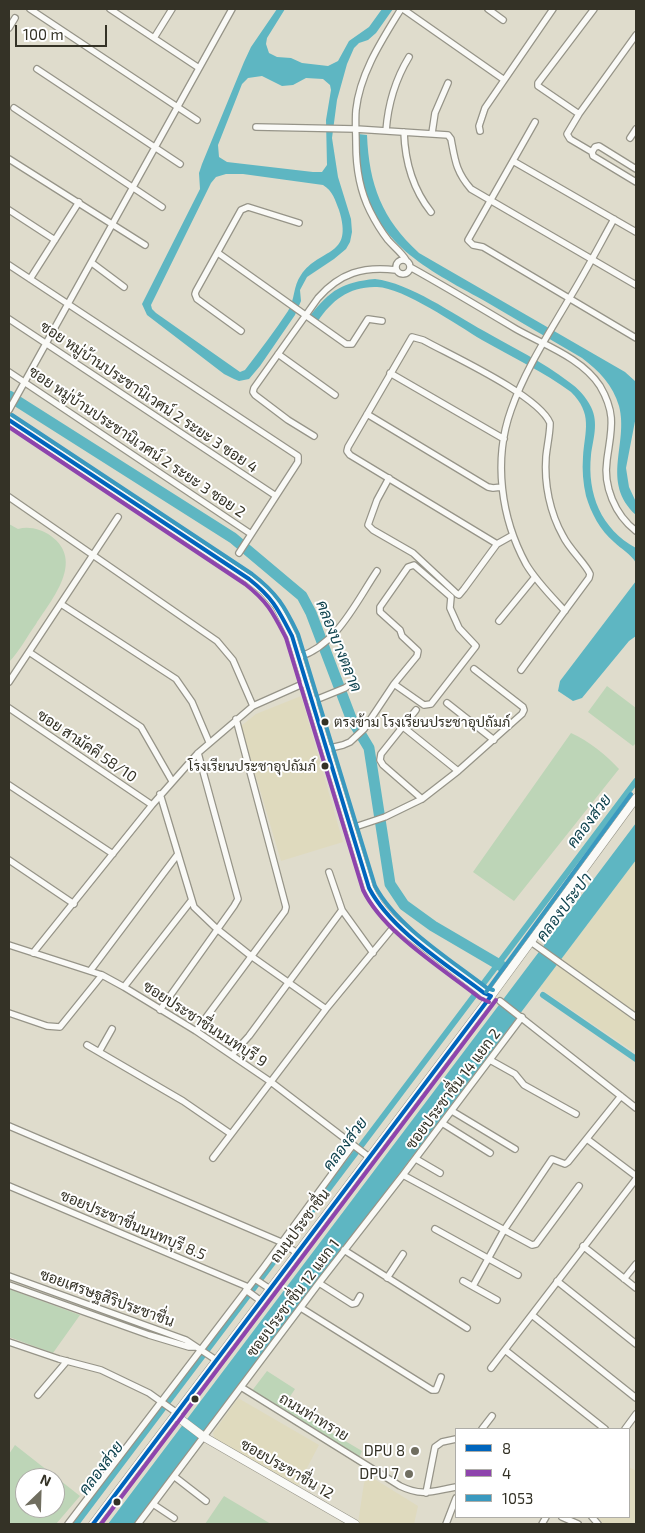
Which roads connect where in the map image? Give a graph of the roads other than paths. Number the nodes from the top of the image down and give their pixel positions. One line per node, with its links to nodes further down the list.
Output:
1 (30, 9): 19 (street)
2 (110, 9): 13 (street)
3 (172, 9): 13 (street)
4 (232, 9): 15 (street)
5 (402, 9): 17 (street); 26 (street)
6 (488, 9): 10 (street)
7 (552, 9): 17 (street)
8 (594, 9): 21 (street)
9 (15, 18): 11 (street)
10 (503, 20)
11 (9, 28)
12 (636, 35): 21 (street)
13 (154, 38): 15 (street)
14 (409, 57): 27 (street)
15 (199, 68): 19 (street)
16 (37, 69): 32 (street)
17 (503, 80): 28 (street)
18 (448, 83): 30 (street)
19 (178, 107): 22 (street); 32 (street)
20 (14, 108): 39 (street)
21 (578, 114): 33 (street)
22 (198, 120)
23 (535, 122): 35 (street)
24 (256, 127): 26 (street)
25 (636, 128): 31 (street)
26 (356, 129): 27 (street); 53 (street)
27 (386, 131): 29 (street)
28 (480, 131)
29 (404, 132): 30 (street); 44 (street)
30 (432, 133): 40 (street)
31 (630, 138)
32 (155, 148): 36 (street); 39 (street)
33 (592, 152): 37 (street); 38 (street)
34 (9, 159): 41 (street)
35 (513, 161): 40 (street); 45 (street)
36 (180, 164)
37 (636, 170)
38 (636, 182)
39 (133, 188): 42 (street); 47 (street)
40 (490, 199): 52 (street); 61 (street)
41 (79, 202): 47 (street); 49 (street)
42 (162, 207)
43 (9, 210): 49 (street)
44 (431, 212)
45 (614, 219): 48 (street); 52 (street)
46 (299, 223): 51 (street)
47 (113, 224): 50 (street); 54 (street)
48 (636, 232)
49 (55, 240): 58 (street)
50 (145, 245)
51 (218, 253): 63 (street); 66 (street)
52 (592, 259): 59 (street); 61 (street)
53 (406, 260): 56 (street); 57 (street)
54 (92, 262): 60 (street); 62 (street)
55 (9, 265): 58 (street)
56 (410, 267): 57 (street); 69 (street)
57 (396, 270): 63 (street)
58 (30, 279): 62 (street)
59 (636, 285)
60 (124, 286)
61 (569, 299): 67 (street); 69 (street)
62 (69, 303): 68 (street); 83 (street)
63 (306, 315): 65 (street); 70 (street)
64 (9, 319): 68 (street, ซอย หมู่บ้านประชานิเวศน์ 2 ระยะ 3 ซอย 4)
65 (382, 321)
66 (241, 331)
67 (636, 338)
68 (46, 343): 73 (street); 83 (street, ซอย หมู่บ้านประชานิเวศน์ 2 ระยะ 3 ซอย 4)
69 (542, 344): 74 (street); 86 (street)
70 (278, 354): 75 (street); 79 (street)
71 (9, 372): 73 (street, ซอย หมู่บ้านประชานิเวศน์ 2 ระยะ 3 ซอย 2)
72 (390, 373): 74 (street); 77 (street); 80 (street)
73 (24, 382): 76 (street); 87 (street, ซอย หมู่บ้านประชานิเวศน์ 2 ระยะ 3 ซอย 2)
74 (518, 392): 80 (street); 95 (street)
75 (335, 395)
76 (10, 407)
77 (367, 414): 81 (street); 82 (street)
78 (9, 420): 98 (main road)
79 (314, 436)
80 (504, 438): 82 (street)
81 (389, 478): 89 (street); 89 (street)
82 (502, 487): 88 (street)
83 (276, 496): 87 (street)
84 (9, 497): 91 (street)
85 (118, 518): 91 (street)
86 (636, 531)
87 (251, 534): 90 (street)
88 (513, 535): 89 (street); 93 (street)
89 (497, 544)
90 (239, 553)
91 (94, 554): 94 (street); 107 (street)
92 (377, 571): 98 (street)
93 (534, 577): 95 (street); 96 (street)
94 (61, 604): 97 (street); 113 (street)
95 (565, 611): 100 (street)
96 (499, 621)
97 (29, 652): 101 (street); 117 (street)
98 (299, 657): 102 (main road)
99 (474, 669): 112 (street)
100 (521, 670)
101 (9, 682)
102 (307, 682): 105 (main road); 107 (street)
103 (354, 682): 105 (street)
104 (394, 684): 104 (street); 114 (street)
105 (313, 701): 114 (main road)
106 (447, 703): 112 (street)
107 (253, 706): 110 (street)
108 (9, 708): 122 (street, ซอย สามัคคี 58/10)
109 (416, 710): 111 (street)
110 (236, 719): 113 (street); 137 (street)
111 (402, 726): 116 (street); 121 (street)
112 (494, 740): 116 (street)
113 (209, 742): 115 (street)
114 (326, 749): 131 (main road)
115 (198, 753): 117 (street); 132 (street)
116 (458, 771): 121 (street)
117 (172, 781): 119 (street)
118 (9, 784): 124 (street)
119 (160, 794): 122 (street); 125 (street)
120 (636, 798): 133 (main road, ถนนประชาชื่น)
121 (422, 800): 123 (street)
122 (152, 804): 124 (street)
123 (358, 826)
124 (113, 854): 129 (street)
125 (178, 854): 128 (street); 138 (street)
126 (9, 860): 129 (street)
127 (328, 872): 130 (street)
128 (191, 901): 132 (street); 141 (street)
129 (74, 904): 136 (street)
130 (342, 910): 135 (street); 140 (street)
131 (396, 924): 135 (street); 142 (main road)
132 (217, 929): 137 (street); 144 (street)
133 (535, 944): 142 (main road, ถนนประชาชื่น); 148 (street)
134 (9, 945): 136 (street, ซอยประชาชื่นนนทบุรี 9)
135 (373, 952): 145 (street)
136 (34, 953): 138 (street, ซอยประชาชื่นนนทบุรี 9)
137 (251, 956): 140 (street); 150 (street)
138 (90, 971): 139 (street, ซอยประชาชื่นนนทบุรี 9)
139 (102, 975): 141 (street, ซอยประชาชื่นนนทบุรี 9); 146 (street)
140 (287, 982): 145 (street); 153 (street)
141 (124, 987): 144 (street, ซอยประชาชื่นนนทบุรี 9)
142 (488, 994): 167 (main road, ถนนประชาชื่น)
143 (500, 1001): 147 (street)
144 (160, 1010): 150 (street, ซอยประชาชื่นนนทบุรี 9)
145 (326, 1010): 155 (street)
146 (9, 1013)
147 (521, 1017): 154 (street, ซอยประชาชื่น 14 แยก 2); 156 (street)
148 (636, 1018)
149 (112, 1029): 152 (street)
150 (196, 1031): 153 (street, ซอยประชาชื่นนนทบุรี 9)
151 (87, 1045): 152 (street)
152 (99, 1052): 162 (street)
153 (232, 1055): 155 (street, ซอยประชาชื่นนนทบุรี 9)
154 (490, 1060): 158 (street, ซอยประชาชื่น 14 แยก 2); 159 (street)
155 (272, 1082): 162 (street); 164 (street, ซอยประชาชื่นนนทบุรี 9)
156 (621, 1096): 157 (street); 163 (street)
157 (636, 1108)
158 (452, 1111): 160 (street, ซอยประชาชื่น 14 แยก 2); 165 (street)
159 (576, 1114)
160 (442, 1123): 166 (street); 169 (street, ซอยประชาชื่น 14 แยก 2)
161 (9, 1126): 177 (street)
162 (231, 1134): 168 (street)
163 (587, 1139): 172 (street); 176 (street)
164 (354, 1146): 167 (street, ซอยประชาชื่นนนทบุรี 9); 177 (street)
165 (515, 1149)
166 (490, 1152)
167 (366, 1155): 180 (main road, ถนนประชาชื่น)
168 (213, 1158)
169 (416, 1159): 170 (street); 171 (street, ซอยประชาชื่น 14 แยก 2)
170 (440, 1172)
171 (403, 1175): 176 (street); 179 (street, ซอยประชาชื่น 12 แยก 1)
172 (636, 1178): 178 (street)
173 (9, 1186): 196 (street, ซอยประชาชื่นนนทบุรี 8.5)
174 (579, 1186): 176 (street)
175 (435, 1229): 182 (street)
176 (504, 1230): 182 (street)
177 (282, 1243): 180 (street); 187 (street)
178 (584, 1246): 188 (street); 190 (street)
179 (344, 1250): 186 (street); 191 (street, ซอยประชาชื่น 12 แยก 1)
180 (294, 1252): 194 (main road, ถนนประชาชื่น)
181 (403, 1254): 186 (street)
182 (489, 1257): 184 (street); 193 (street)
183 (636, 1264): 188 (street)
184 (518, 1275)
185 (9, 1276): 205 (street, ซอยเศรษฐสิริประชาชื่น)
186 (387, 1278): 202 (street)
187 (256, 1279): 194 (street); 196 (street)
188 (624, 1279): 195 (street)
189 (463, 1281): 193 (street)
190 (557, 1281): 201 (street); 204 (street)
191 (319, 1283): 197 (street); 200 (street, ซอยประชาชื่น 12 แยก 1)
192 (9, 1285): 205 (street, ซอยเศรษฐสิริประชาชื่น)
193 (473, 1286): 199 (street)
194 (267, 1287): 198 (main road, ถนนประชาชื่น)
195 (636, 1288)
196 (247, 1290): 198 (street, ซอยประชาชื่นนนทบุรี 8.5); 205 (street)
197 (360, 1296)
198 (258, 1299): 207 (main road, ถนนประชาชื่น)
199 (497, 1300)
200 (301, 1308): 210 (street); 211 (street, ซอยประชาชื่น 12 แยก 1)
201 (532, 1315): 206 (street); 213 (street)
202 (467, 1328)
203 (9, 1342): 208 (street)
204 (636, 1344)
205 (200, 1349): 207 (street, ซอยเศรษฐสิริประชาชื่น); 214 (street)
206 (505, 1350): 209 (street); 219 (street)
207 (216, 1360): 216 (main road, ถนนประชาชื่น)
208 (67, 1361): 212 (street); 214 (street)
209 (491, 1368)
210 (441, 1377)
211 (241, 1387): 221 (street, ซอยประชาชื่น 12 แยก 1); 225 (street, ถนนท่าทราย)
212 (38, 1395)
213 (636, 1398)
214 (162, 1402): 216 (street); 231 (street)
215 (636, 1414): 220 (street)
216 (177, 1416): 221 (main road, ซอยประชาชื่น 12); 232 (main road, ถนนประชาชื่น)
217 (492, 1416): 218 (street)
218 (483, 1428)
219 (604, 1428)
220 (626, 1428)
221 (204, 1437): 223 (street, ซอยประชาชื่น 12 แยก 1); 234 (main road, ซอยประชาชื่น 12)
222 (455, 1439): 225 (street)
223 (175, 1477): 226 (street); 228 (street, ซอยประชาชื่น 12 แยก 1)
224 (455, 1487): 225 (street, ถนนท่าทราย)
225 (426, 1493)
226 (206, 1501)
227 (455, 1501): 235 (street)
228 (153, 1504): 229 (street); 233 (street, ซอยประชาชื่น 12 แยก 1)
229 (174, 1518)
230 (564, 1518): 236 (street)
231 (68, 1524)
232 (93, 1524)
233 (138, 1524)
234 (355, 1524)
235 (446, 1524)
236 (578, 1524)

